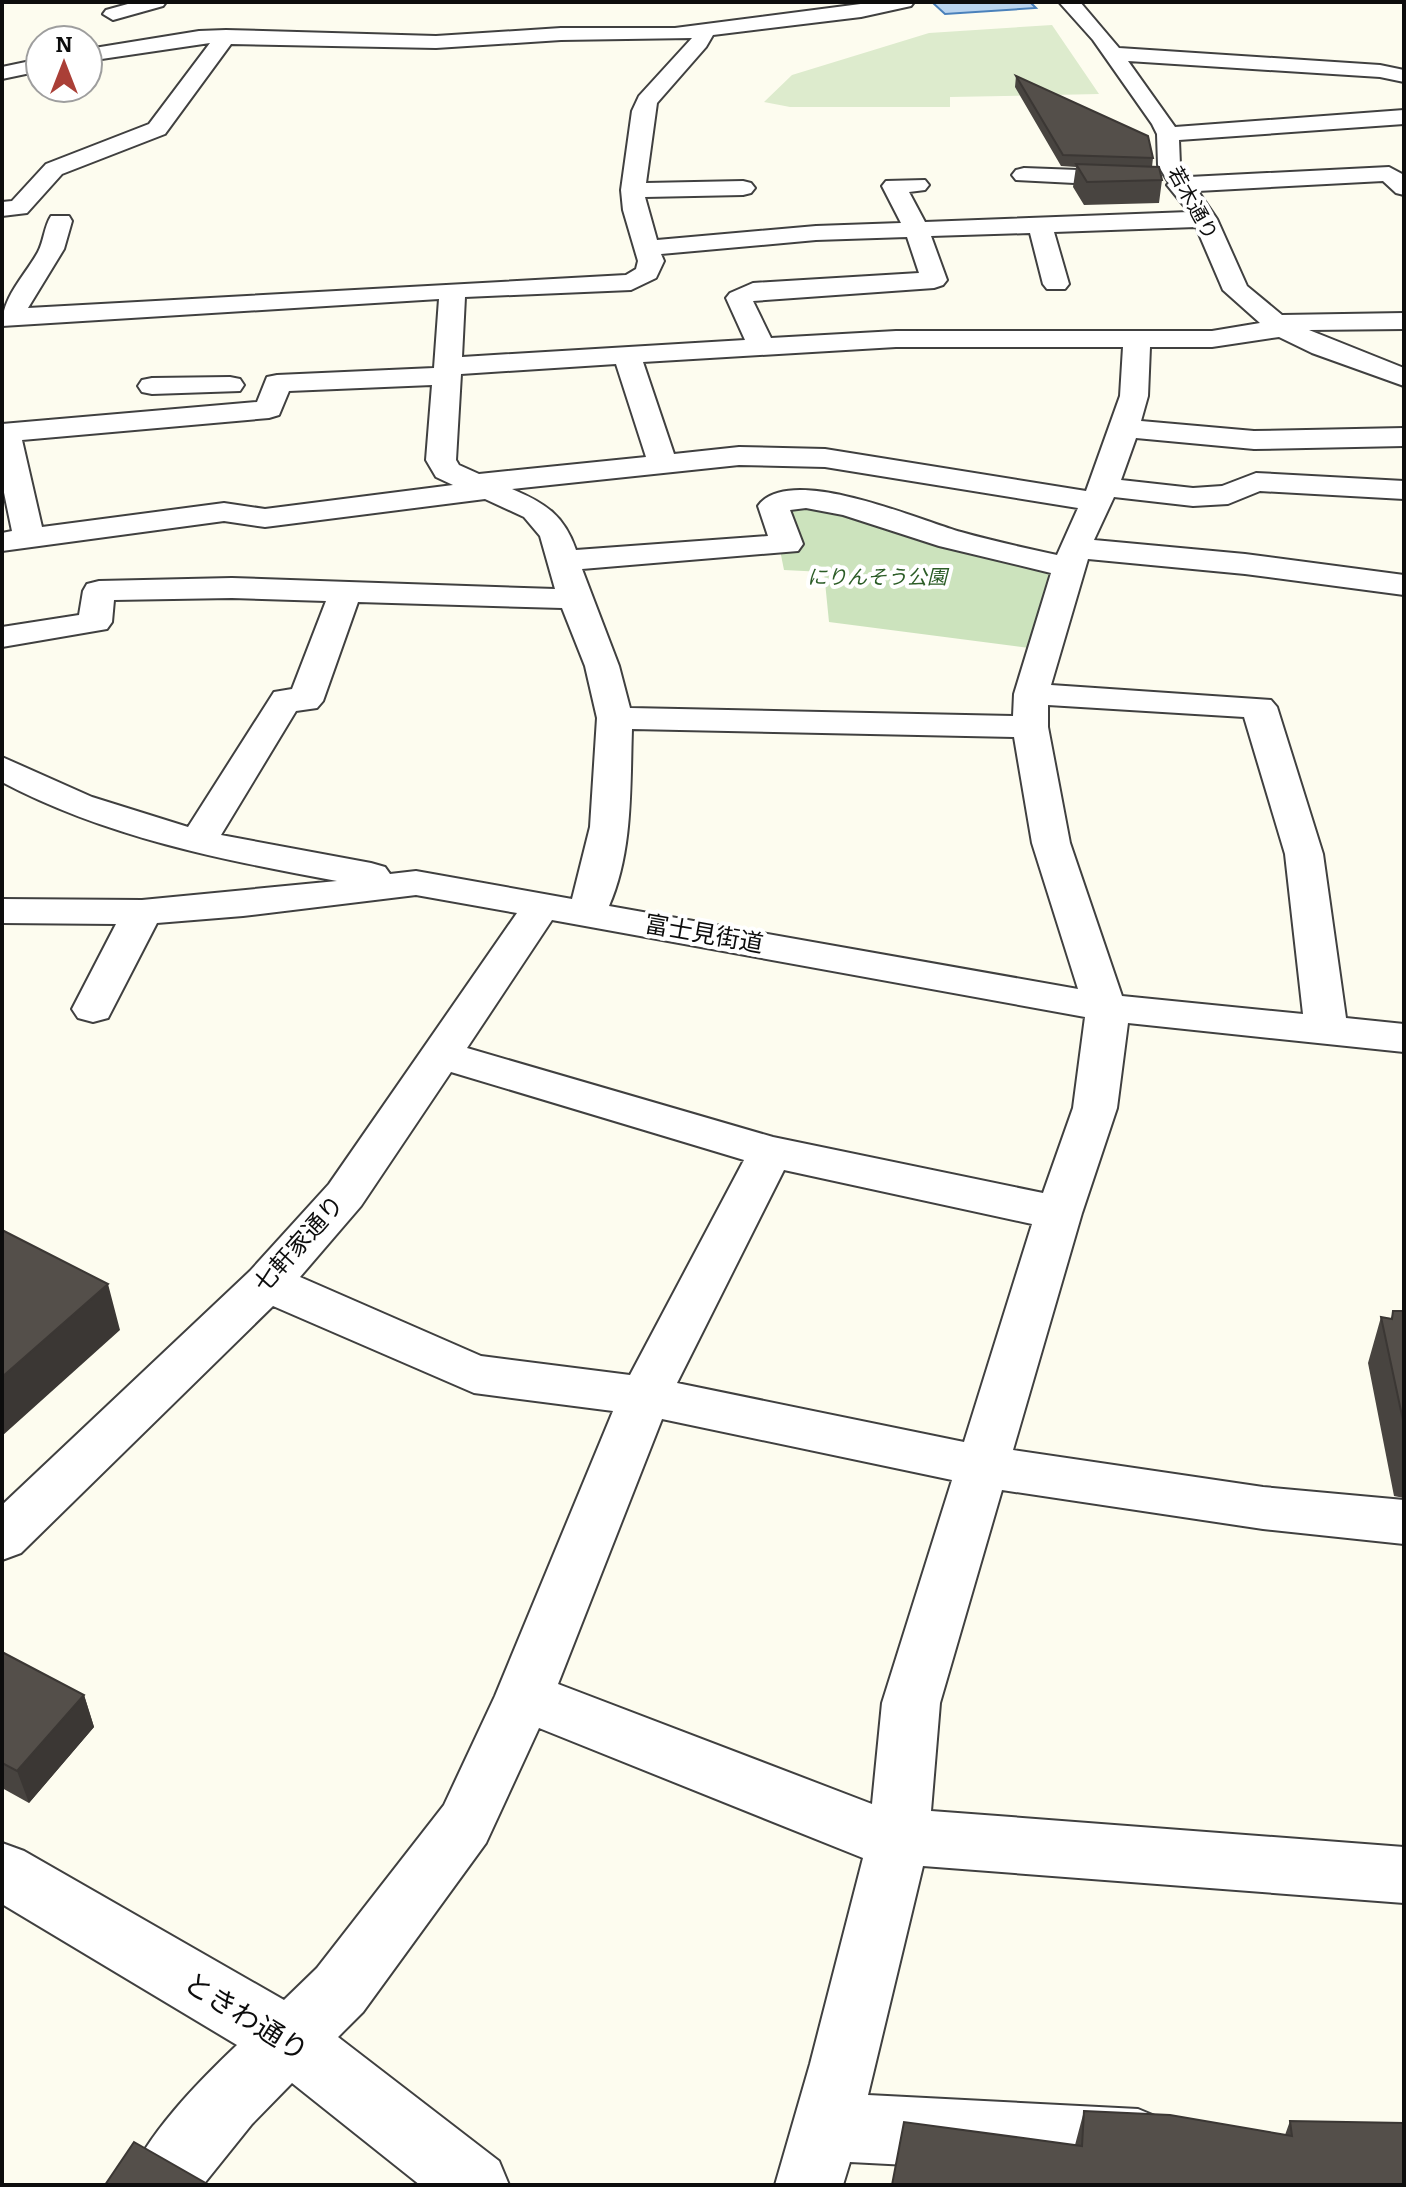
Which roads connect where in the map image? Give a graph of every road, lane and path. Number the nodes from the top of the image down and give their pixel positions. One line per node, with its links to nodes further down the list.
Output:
1 (156, 2): 5 (street)
2 (904, 2): 4 (street)
3 (1069, 2): 10 (street, 若木通り)
4 (854, 7): 7 (street)
5 (113, 14)
6 (237, 14): 8 (street)
7 (701, 24): 8 (street); 19 (street)
8 (234, 37): 9 (street); 20 (street)
9 (104, 52)
10 (1113, 54): 11 (street); 13 (street, 若木通り)
11 (1404, 76)
12 (1404, 117): 13 (street)
13 (1168, 134): 15 (street, 若木通り)
14 (1024, 175): 15 (street)
15 (1178, 182): 18 (street); 21 (street, 若木通り)
16 (917, 185): 24 (street)
17 (743, 188): 19 (street)
18 (1404, 188)
19 (633, 190): 25 (street)
20 (2, 209)
21 (1205, 219): 23 (street); 30 (street, 若木通り)
22 (60, 221): 28 (street)
23 (1040, 224): 24 (street); 26 (street)
24 (916, 228): 25 (street); 32 (street)
25 (649, 248): 27 (street)
26 (1056, 284)
27 (453, 290): 28 (street); 34 (street, 七軒家通り)
28 (10, 318)
29 (1404, 321): 30 (street)
30 (1278, 326): 31 (street); 35 (street, 若木通り)
31 (1137, 340): 32 (street); 38 (street)
32 (762, 347): 33 (street)
33 (627, 355): 34 (street); 41 (street)
34 (448, 371): 36 (street); 42 (street, 七軒家通り)
35 (1404, 378)
36 (277, 383): 37 (street); 39 (street)
37 (152, 386)
38 (1125, 428): 40 (street); 44 (street)
39 (4, 433): 45 (street)
40 (1404, 437)
41 (663, 464): 42 (street); 44 (street)
42 (486, 486): 45 (street); 47 (street, 七軒家通り)
43 (1404, 490): 44 (street)
44 (1100, 494): 46 (street)
45 (15, 540)
46 (1073, 558): 47 (street); 48 (street); 52 (street)
47 (563, 561): 50 (street, 七軒家通り)
48 (1404, 585)
49 (346, 591): 50 (street); 51 (street); 55 (street)
50 (575, 599): 53 (street, 七軒家通り)
51 (2, 637)
52 (1031, 711): 53 (street); 60 (street); 62 (street)
53 (615, 718): 57 (street, 七軒家通り)
54 (2, 768): 55 (street)
55 (199, 840): 56 (street)
56 (416, 883): 57 (street, 富士見街道); 59 (street, 富士見街道)
57 (564, 908): 60 (street, 富士見街道); 64 (street, 七軒家通り)
58 (2, 911): 59 (street, 富士見街道)
59 (142, 912): 61 (street)
60 (1105, 1007): 62 (street, 富士見街道); 66 (street)
61 (93, 1009)
62 (1326, 1031): 63 (street, 富士見街道)
63 (1404, 1038)
64 (442, 1055): 65 (street); 67 (street, 七軒家通り)
65 (771, 1152): 66 (street); 68 (street)
66 (1059, 1213): 69 (street)
67 (267, 1283): 68 (street); 71 (street, 七軒家通り)
68 (645, 1396): 69 (street); 72 (street)
69 (982, 1466): 70 (street); 73 (street)
70 (1404, 1522)
71 (2, 1538)
72 (524, 1696): 73 (street); 76 (street)
73 (899, 1836): 75 (street); 78 (street)
74 (2, 1871): 76 (street, ときわ通り)
75 (1404, 1875)
76 (290, 2040): 79 (street); 80 (street, ときわ通り)
77 (1201, 2146): 78 (street)
78 (817, 2156)
79 (160, 2185)
80 (475, 2185)

